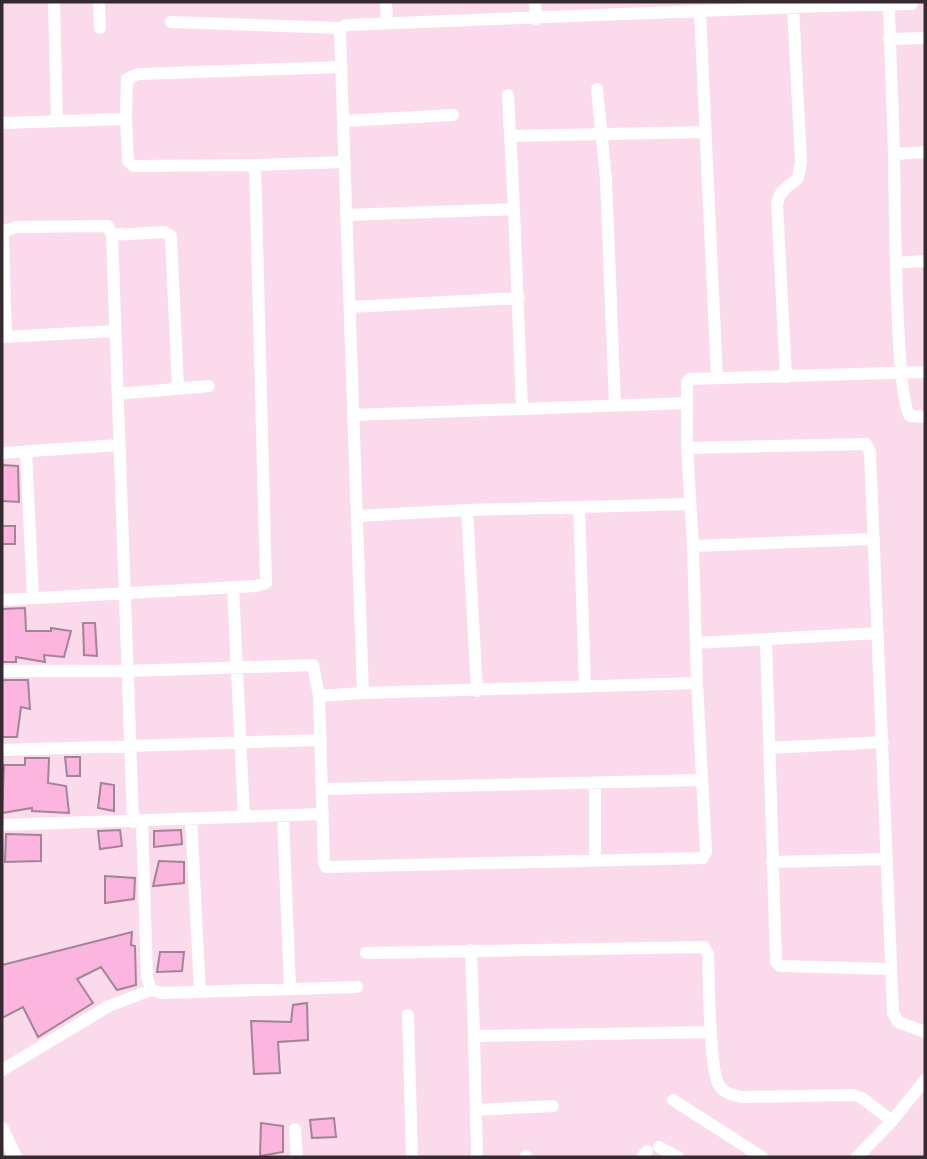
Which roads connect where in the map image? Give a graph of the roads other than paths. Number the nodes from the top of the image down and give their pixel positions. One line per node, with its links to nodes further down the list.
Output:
1 (54, 2): 23 (street)
2 (99, 2): 15 (street)
3 (386, 2): 13 (street)
4 (535, 2): 11 (street)
5 (911, 3): 7 (street); 8 (street)
6 (825, 4): 8 (street); 9 (street)
7 (925, 4)
8 (889, 6): 17 (street)
9 (793, 8): 10 (street); 44 (street)
10 (700, 12): 11 (street); 26 (street)
11 (536, 19): 13 (street)
12 (171, 22): 14 (street)
13 (387, 23): 14 (street)
14 (341, 27): 18 (street)
15 (100, 28)
16 (925, 38): 17 (street)
17 (889, 39): 30 (street)
18 (342, 67): 22 (street); 24 (street)
19 (597, 89): 27 (street)
20 (509, 95): 28 (street)
21 (453, 115): 24 (street)
22 (126, 119): 23 (street); 32 (street)
23 (57, 121): 25 (street)
24 (344, 121): 31 (street)
25 (2, 123)
26 (705, 132): 27 (street); 45 (street)
27 (601, 134): 28 (street); 50 (street)
28 (510, 136): 33 (street)
29 (925, 152): 30 (street)
30 (894, 155): 37 (street)
31 (345, 162): 32 (street); 34 (street)
32 (255, 165): 64 (street)
33 (514, 209): 34 (street); 38 (street)
34 (346, 215): 39 (street)
35 (112, 235): 40 (street); 41 (street); 47 (street)
36 (925, 261): 37 (street)
37 (896, 263): 42 (street)
38 (519, 298): 39 (street); 51 (street)
39 (350, 307): 52 (street)
40 (115, 331): 41 (street); 48 (street)
41 (4, 336)
42 (902, 372): 43 (street); 44 (street); 53 (street)
43 (925, 372)
44 (786, 377): 45 (street)
45 (717, 378): 49 (street)
46 (209, 386): 47 (street)
47 (178, 388): 48 (street)
48 (118, 394): 54 (street)
49 (686, 402): 50 (street); 55 (street)
50 (615, 406): 51 (street)
51 (522, 409): 52 (street)
52 (354, 415): 61 (street)
53 (925, 417)
54 (119, 444): 56 (street); 65 (street)
55 (687, 448): 58 (street); 62 (street)
56 (26, 451): 57 (street); 66 (street)
57 (2, 453)
58 (689, 504): 59 (street); 63 (street)
59 (579, 507): 60 (street); 75 (street)
60 (467, 510): 61 (street); 76 (street)
61 (357, 516): 77 (street)
62 (874, 538): 63 (street); 68 (street)
63 (693, 546): 70 (street)
64 (233, 587): 65 (street); 71 (street)
65 (125, 594): 66 (street); 73 (street)
66 (33, 598): 67 (street)
67 (2, 600)
68 (878, 633): 69 (street); 80 (street)
69 (766, 640): 70 (street); 83 (street)
70 (696, 643): 74 (street)
71 (238, 666): 73 (street); 78 (street); 81 (street)
72 (2, 671): 73 (street)
73 (128, 671): 82 (street)
74 (697, 684): 75 (street); 85 (street)
75 (585, 686): 76 (street)
76 (477, 691): 77 (street)
77 (363, 693): 78 (street)
78 (319, 696): 79 (street)
79 (321, 740): 81 (street); 87 (street)
80 (883, 742): 83 (street); 94 (street)
81 (240, 743): 82 (street); 90 (street)
82 (131, 748): 84 (street); 92 (street)
83 (769, 748): 96 (street)
84 (2, 750)
85 (702, 780): 86 (street); 95 (street)
86 (596, 783): 87 (street); 95 (street)
87 (323, 789): 88 (street)
88 (323, 814): 89 (street); 95 (street)
89 (283, 816): 90 (street); 101 (street)
90 (244, 817): 91 (street)
91 (191, 819): 92 (street); 103 (street)
92 (138, 821): 93 (street); 102 (street)
93 (2, 825)
94 (887, 859): 96 (street); 99 (street)
95 (595, 861)
96 (772, 862): 99 (street)
97 (471, 950): 98 (street); 105 (street); 107 (street)
98 (366, 953)
99 (890, 969): 106 (street)
100 (357, 986): 101 (street)
101 (290, 989): 103 (street)
102 (151, 990): 103 (street); 108 (street)
103 (200, 992)
104 (408, 1015): 119 (street)
105 (711, 1032): 107 (street); 113 (street)
106 (925, 1032)
107 (474, 1036): 112 (street)
108 (2, 1070)
109 (925, 1080): 113 (street)
110 (673, 1100): 122 (street)
111 (553, 1106): 112 (street)
112 (475, 1110): 120 (street)
113 (892, 1121): 123 (street)
114 (2, 1129): 117 (main road)
115 (295, 1129): 118 (street)
116 (649, 1152): 121 (street)
117 (15, 1157)
118 (297, 1157)
119 (412, 1157)
120 (477, 1157)
121 (678, 1157)
122 (762, 1157)
123 (857, 1157)

